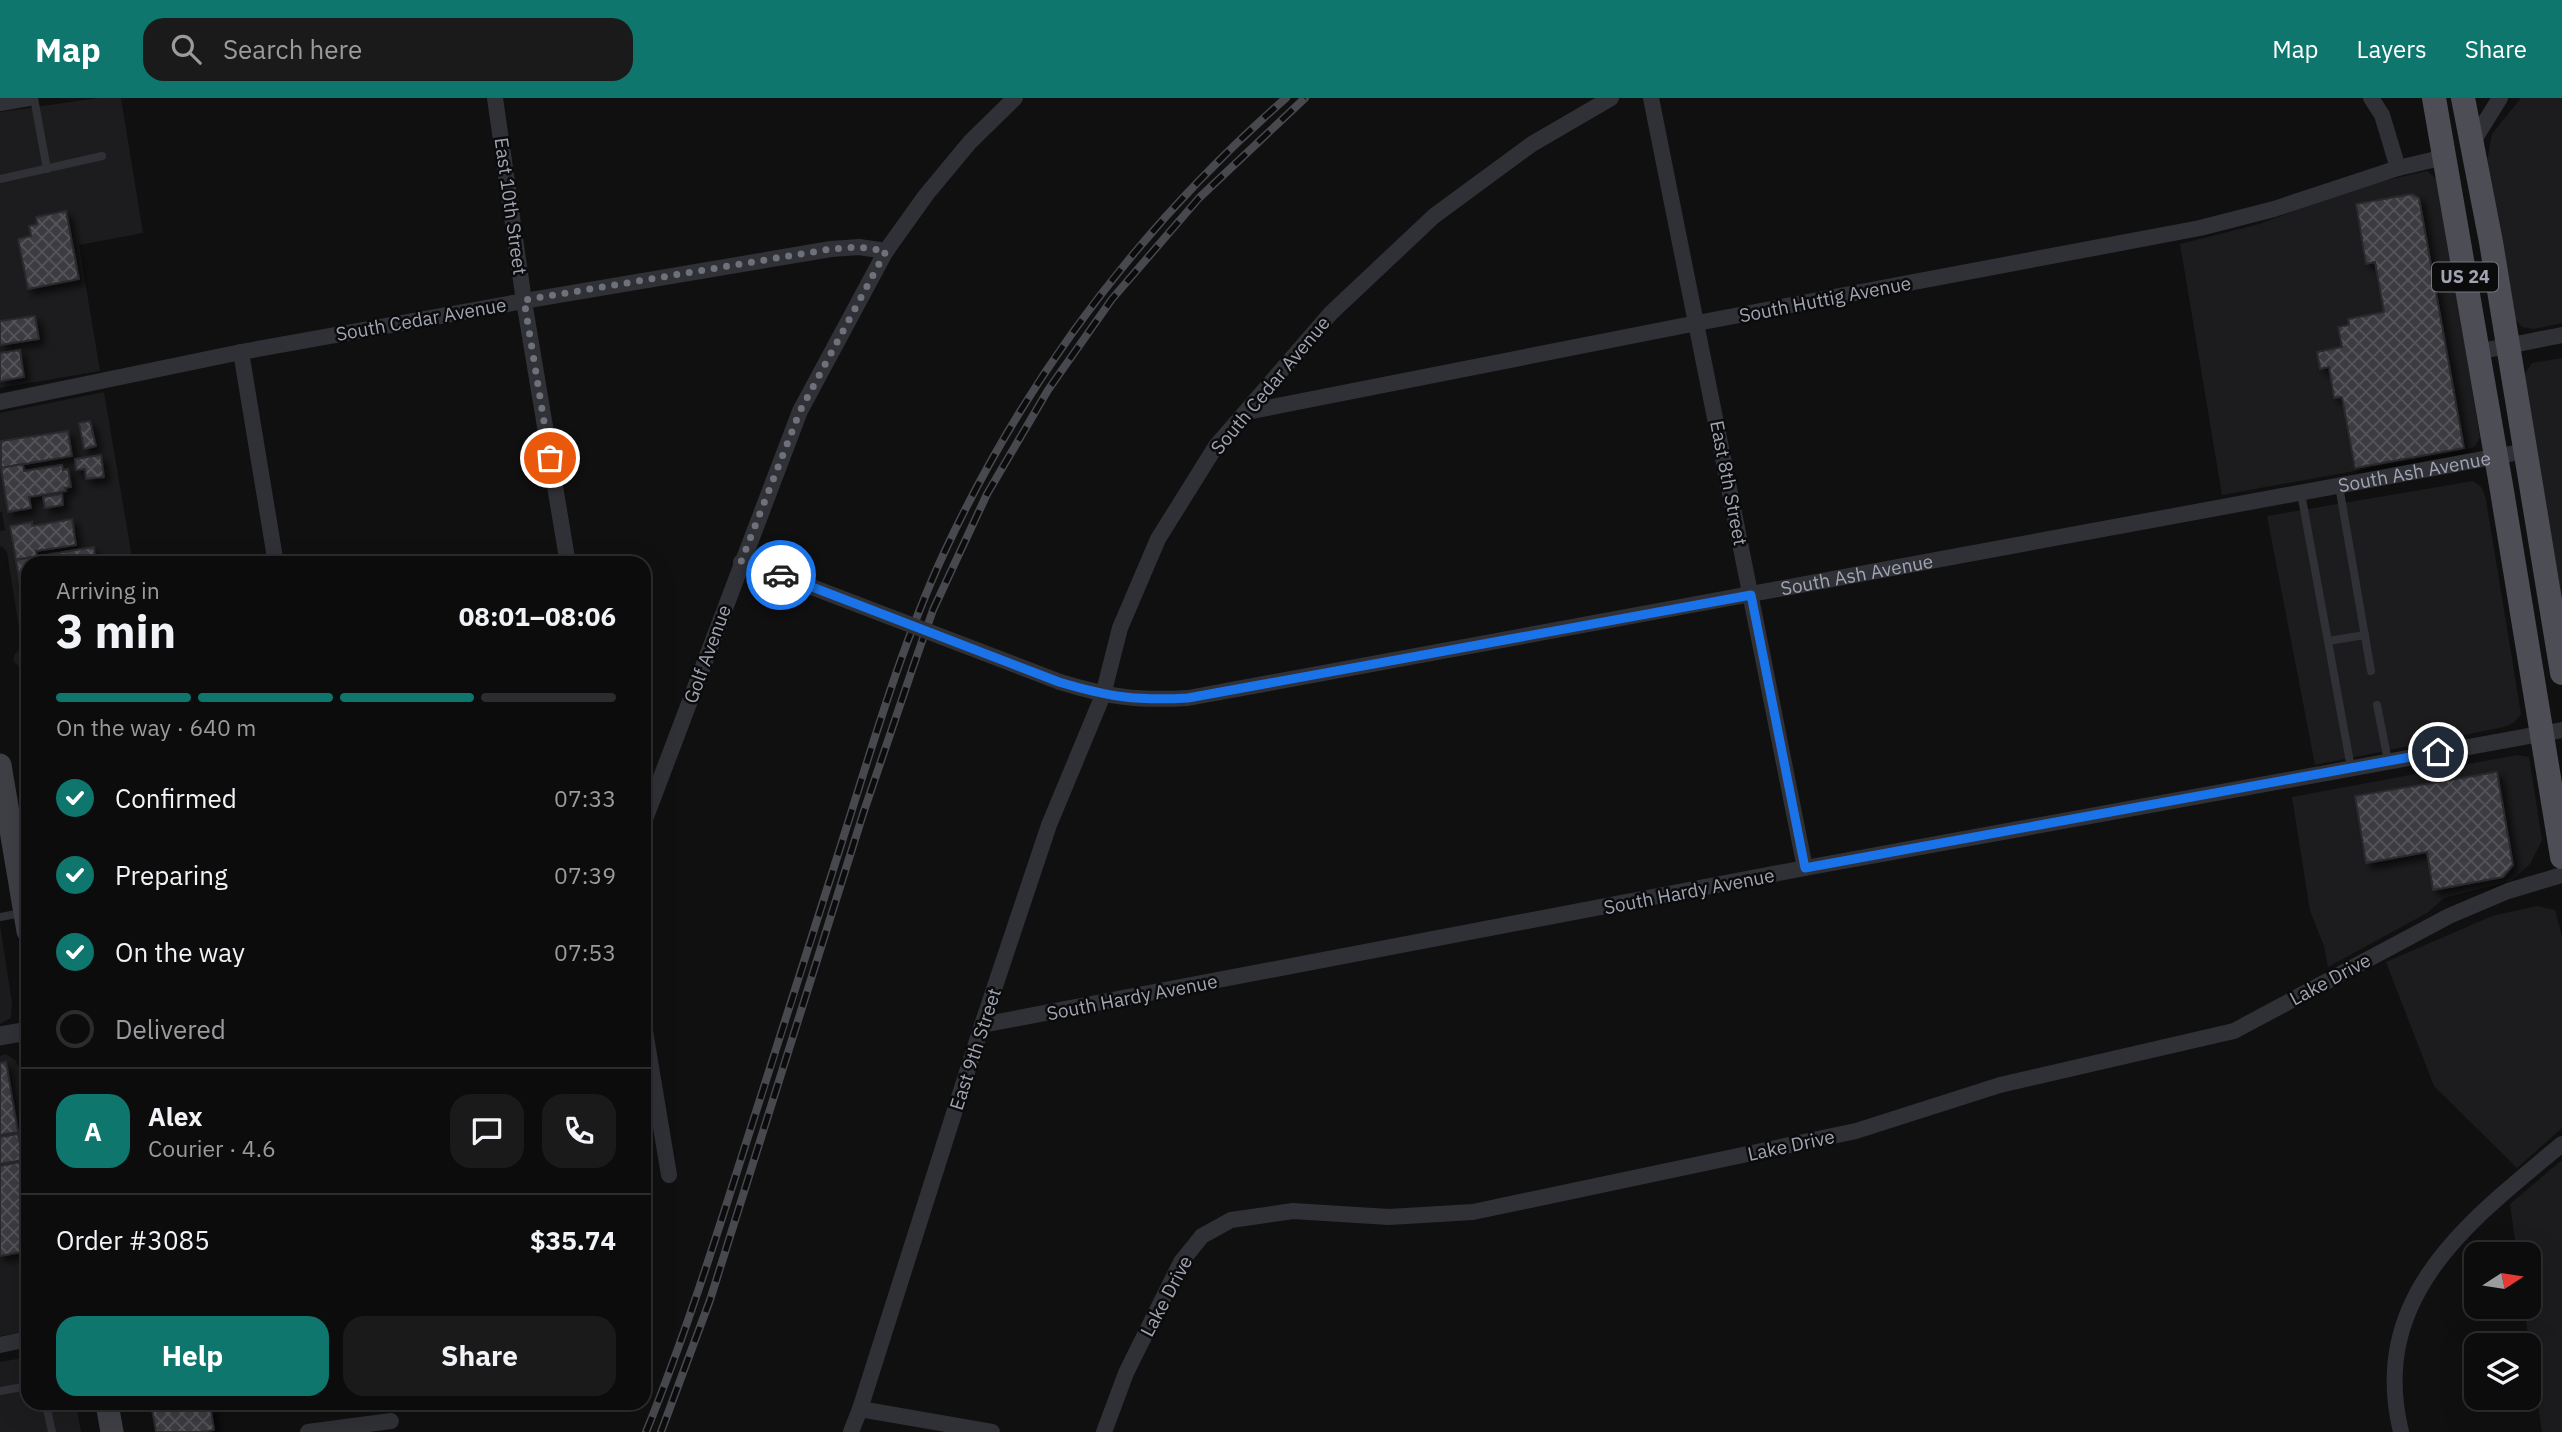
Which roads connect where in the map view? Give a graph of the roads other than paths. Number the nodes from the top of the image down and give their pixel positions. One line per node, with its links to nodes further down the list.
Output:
1 (32, 98): 10 (street); 15 (lane)
2 (495, 98): 18 (street, East 10th Street)
3 (1015, 98): 17 (street, Golf Avenue)
4 (1611, 98): 25 (street, South Cedar Avenue)
5 (1651, 98): 19 (street, East 8th Street)
6 (2371, 98): 14 (street)
7 (2434, 98): 13 (main road, US 24)
8 (2463, 98): 11 (main road, US 24)
9 (2500, 98): 11 (street)
10 (0, 103)
11 (2472, 143): 21 (main road, US 24)
12 (102, 156): 15 (lane)
13 (2445, 157): 14 (street); 23 (main road, US 24)
14 (2398, 168): 19 (street, South Huttig Avenue)
15 (47, 169): 16 (lane)
16 (0, 179)
17 (886, 251): 18 (street, South Cedar Avenue); 32 (street, Golf Avenue)
18 (524, 300): 22 (street, South Cedar Avenue); 31 (street, East 10th Street)
19 (1697, 323): 25 (street, South Huttig Avenue); 33 (street, East 8th Street)
20 (2562, 335): 21 (street)
21 (2507, 346): 23 (street); 26 (main road, US 24)
22 (241, 352): 24 (street, South Cedar Avenue); 30 (street)
23 (2477, 352): 27 (main road, US 24)
24 (0, 402)
25 (1247, 412): 40 (street, South Cedar Avenue)
26 (2526, 452): 27 (street, South Ash Avenue); 36 (main road, US 24)
27 (2495, 457): 28 (street, South Ash Avenue); 37 (main road, US 24)
28 (2339, 486): 29 (street, South Ash Avenue); 34 (lane)
29 (2301, 493): 33 (street, South Ash Avenue); 35 (lane)
30 (275, 556)
31 (567, 556)
32 (741, 562): 40 (street, bridge); 46 (street, Golf Avenue)
33 (1751, 595): 40 (street, South Ash Avenue); 49 (street, East 8th Street)
34 (2365, 635): 35 (lane); 38 (lane)
35 (2328, 642): 45 (lane)
36 (2560, 648): 37 (street); 39 (main road, US 24)
37 (2528, 655): 42 (main road, US 24)
38 (2371, 671)
39 (2562, 673)
40 (1103, 695): 54 (street, East 9th Street)
41 (2377, 705): 43 (lane)
42 (2551, 732): 43 (street, South Hardy Avenue); 47 (main road, US 24)
43 (2388, 761): 45 (street, South Hardy Avenue)
44 (0, 765): 51 (main road)
45 (2351, 768): 49 (street, South Hardy Avenue)
46 (651, 803)
47 (2560, 828): 48 (main road, US 24)
48 (2562, 857)
49 (1805, 868): 54 (street, South Hardy Avenue)
50 (2562, 875): 73 (street, Lake Drive)
51 (21, 892)
52 (0, 917): 53 (lane)
53 (21, 921)
54 (982, 1025): 64 (street, East 9th Street)
55 (21, 1032): 56 (street)
56 (0, 1036)
57 (651, 1068): 59 (street)
58 (2562, 1144): 74 (street)
59 (669, 1175)
60 (21, 1340): 61 (street)
61 (0, 1345)
62 (21, 1387): 63 (lane)
63 (0, 1391)
64 (860, 1409): 71 (street); 72 (street)
65 (47, 1410): 68 (lane)
66 (108, 1410): 69 (main road)
67 (391, 1421): 70 (street)
68 (52, 1432)
69 (112, 1432)
70 (308, 1432)
71 (851, 1432)
72 (992, 1432)
73 (1104, 1432)
74 (2401, 1432)

